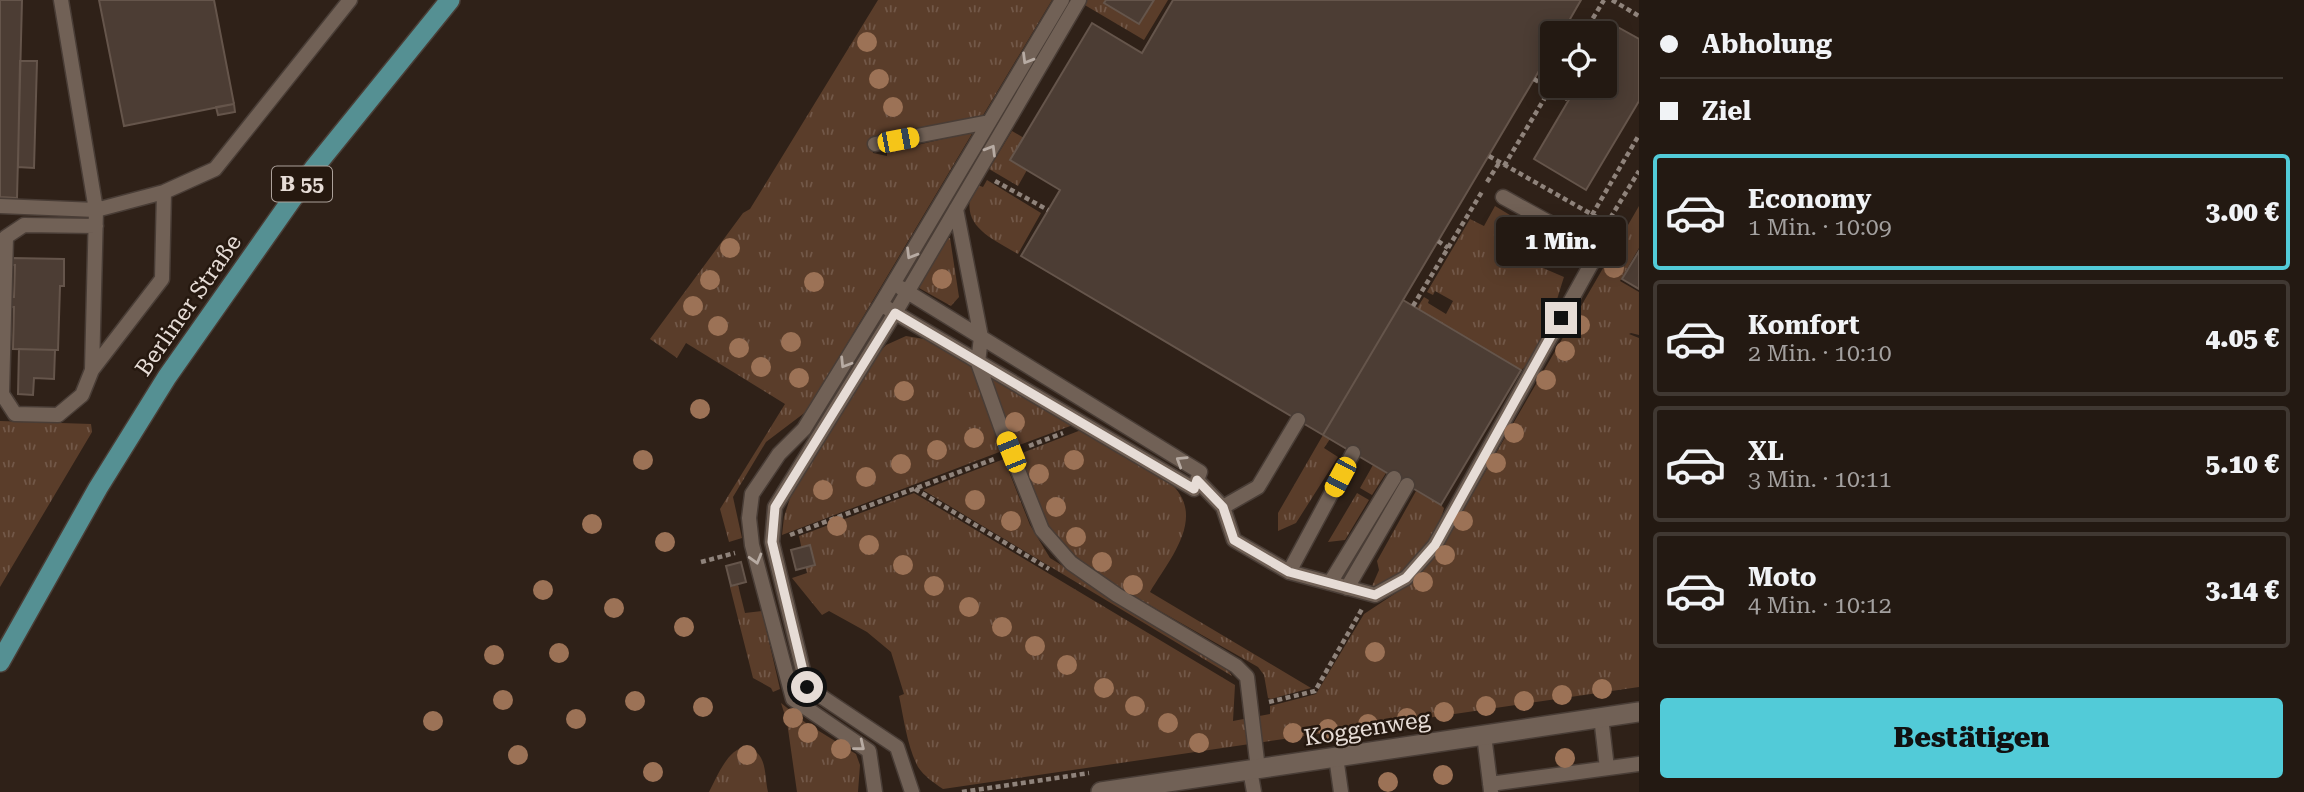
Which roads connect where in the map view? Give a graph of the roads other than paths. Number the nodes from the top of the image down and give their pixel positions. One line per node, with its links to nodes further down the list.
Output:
1 (61, 0): 12 (lane)
2 (350, 0): 8 (lane)
3 (450, 0): 28 (main road, Berliner Straße / B 55)
4 (1062, 0): 6 (lane, one-way to 6)
5 (1079, 0): 11 (lane, one-way to 5)
6 (989, 122): 7 (lane); 14 (lane, one-way to 14)
7 (876, 145)
8 (164, 192): 12 (lane); 20 (lane)
9 (1503, 197): 27 (lane)
10 (0, 206): 12 (lane)
11 (956, 209): 15 (lane); 18 (lane)
12 (96, 210): 13 (lane)
13 (96, 226): 20 (lane); 20 (lane)
14 (893, 284): 15 (lane); 16 (lane)
15 (907, 292): 17 (lane); 18 (lane)
16 (881, 304): 17 (lane); 38 (lane, one-way to 38)
17 (895, 313): 19 (lane); 39 (lane)
18 (981, 337): 19 (lane); 23 (lane, one-way to 18)
19 (978, 363): 23 (lane); 35 (lane)
20 (92, 370)
21 (1298, 420): 24 (lane)
22 (1353, 453): 25 (lane)
23 (1197, 480): 24 (lane)
24 (1223, 507): 25 (lane)
25 (1289, 572): 26 (lane)
26 (1330, 583): 27 (lane); 27 (lane)
27 (1347, 588)
28 (0, 662)
29 (1639, 712): 30 (street, Koggenweg)
30 (1601, 718): 31 (street, Koggenweg); 34 (lane)
31 (1484, 735): 32 (street, Koggenweg); 37 (lane)
32 (1336, 757): 35 (street, Koggenweg); 42 (lane)
33 (1639, 764): 34 (lane)
34 (1607, 768): 37 (lane)
35 (1254, 769): 36 (street, Koggenweg); 41 (lane)
36 (1189, 786): 40 (street, Koggenweg)
37 (1491, 788)
38 (875, 792)
39 (912, 792)
40 (1101, 792)
41 (1254, 792)
42 (1341, 792)

